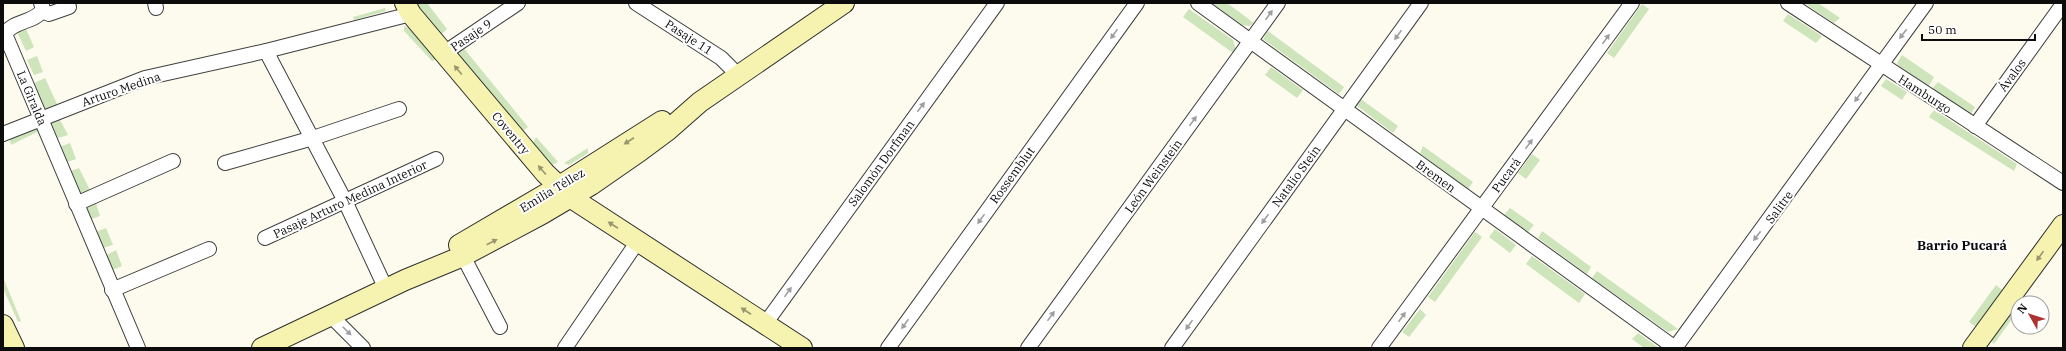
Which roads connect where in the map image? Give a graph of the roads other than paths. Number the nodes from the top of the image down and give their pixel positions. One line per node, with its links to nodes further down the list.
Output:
1 (518, 3): 18 (street, Pasaje 9)
2 (636, 3): 20 (street, Pasaje 11)
3 (844, 3): 20 (street, Emilia Téllez)
4 (997, 3): 44 (street, Salomón Dorfman, one-way to 4)
5 (1137, 3): 54 (street, Rossemblut, one-way to 54)
6 (1198, 3): 16 (street, Bremen)
7 (1278, 3): 16 (street, León Weinstein, one-way to 7)
8 (1421, 3): 22 (street, Natalio Stein, one-way to 22)
9 (1632, 3): 34 (street, Pucará, one-way to 9)
10 (1789, 3): 19 (street, Hamburgo)
11 (1926, 3): 19 (street, Salitre, one-way to 19)
12 (2063, 4): 24 (street, Ávalos)
13 (41, 7): 14 (street, La Giralda); 23 (street, La Giralda)
14 (69, 7)
15 (408, 9): 17 (street, Arturo Medina); 18 (street, Coventry)
16 (1251, 41): 22 (street, Bremen); 55 (street, León Weinstein, one-way to 16)
17 (266, 51): 23 (street, Arturo Medina); 26 (street)
18 (444, 53): 31 (street, Coventry, one-way to 18)
19 (1881, 65): 24 (street, Hamburgo); 58 (street, Salitre, one-way to 58)
20 (738, 75): 31 (street, Emilia Téllez)
21 (399, 109): 26 (street)
22 (1344, 109): 34 (street, Bremen); 56 (street, Natalio Stein, one-way to 56)
23 (40, 118): 25 (street, Arturo Medina); 33 (street, La Giralda)
24 (1975, 126): 30 (street, Hamburgo)
25 (3, 134)
26 (313, 138): 29 (street); 32 (street)
27 (436, 159): 32 (street, Pasaje Arturo Medina Interior)
28 (173, 161): 33 (street)
29 (224, 163)
30 (2063, 183)
31 (564, 192): 37 (street, Coventry, one-way to 31); 39 (street, Emilia Téllez, one-way to 31); 40 (street, Emilia Téllez)
32 (345, 201): 36 (street, Pasaje Arturo Medina Interior); 41 (street)
33 (76, 204): 42 (street, La Giralda)
34 (1481, 209): 57 (street, Pucará, one-way to 34); 58 (street, Bremen)
35 (2063, 225): 47 (street, one-way to 47)
36 (265, 238)
37 (638, 241): 44 (street, Coventry, one-way to 37); 52 (street)
38 (209, 248): 42 (street)
39 (463, 256): 40 (street, Emilia Téllez); 46 (street)
40 (405, 280): 41 (street, Emilia Téllez)
41 (386, 289): 43 (street, Emilia Téllez)
42 (112, 290): 49 (street, La Giralda)
43 (330, 315): 50 (street, Emilia Téllez); 51 (street, one-way to 51)
44 (765, 324): 53 (street, Coventry)
45 (3, 325): 48 (street)
46 (500, 327)
47 (1978, 346)
48 (14, 348)
49 (138, 348)
50 (262, 348)
51 (363, 348)
52 (565, 348)
53 (802, 348)
54 (888, 348)
55 (1028, 348)
56 (1172, 348)
57 (1379, 348)
58 (1675, 348)

